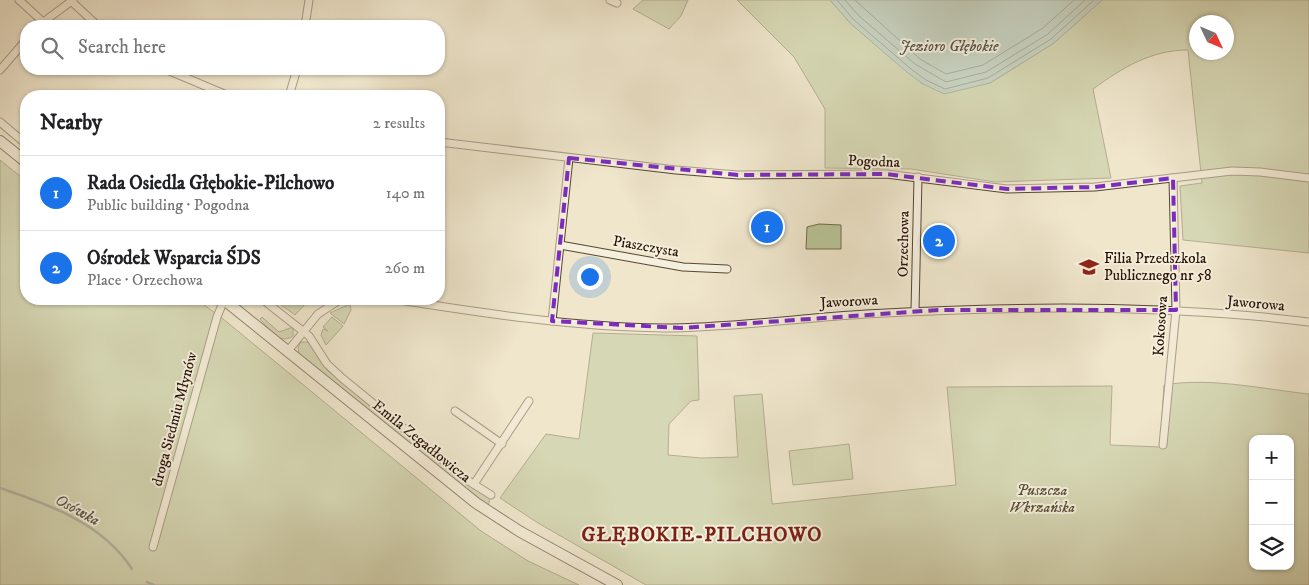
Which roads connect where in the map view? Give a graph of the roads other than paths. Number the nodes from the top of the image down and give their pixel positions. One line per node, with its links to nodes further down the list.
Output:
1 (19, 0): 4 (street)
2 (309, 0): 7 (street)
3 (72, 1): 5 (street); 6 (street)
4 (37, 20)
5 (46, 20)
6 (92, 20)
7 (306, 20)
8 (20, 47): 9 (street)
9 (0, 70)
10 (179, 75): 12 (street)
11 (295, 75): 13 (street)
12 (215, 90)
13 (291, 90)
14 (0, 122): 15 (street)
15 (20, 139)
16 (0, 141): 18 (main road)
17 (445, 143): 19 (street, Pogodna)
18 (20, 157)
19 (569, 158): 20 (street, Pogodna); 23 (street)
20 (918, 177): 21 (street, Pogodna); 31 (street, Orzechowa)
21 (1173, 178): 22 (street, Pogodna); 30 (street, Kokosowa)
22 (1309, 178)
23 (560, 245): 24 (street, Piaszczysta); 32 (street)
24 (727, 269)
25 (221, 305): 42 (street, droga Siedmiu Młynów)
26 (230, 305): 35 (main road, Emila Zegadłowicza)
27 (270, 305): 34 (street)
28 (330, 305): 34 (street)
29 (436, 305): 32 (street, Jaworowa)
30 (1176, 310): 31 (street, Jaworowa); 33 (street, Jaworowa); 39 (street, Kokosowa)
31 (915, 311): 32 (street, Jaworowa)
32 (552, 321)
33 (1309, 322)
34 (303, 331): 35 (street); 40 (street)
35 (287, 352): 43 (main road, Emila Zegadłowicza)
36 (529, 401): 38 (street)
37 (455, 412): 38 (street)
38 (502, 444): 40 (street)
39 (1163, 445)
40 (474, 484): 41 (street)
41 (491, 495)
42 (153, 547)
43 (617, 585)

